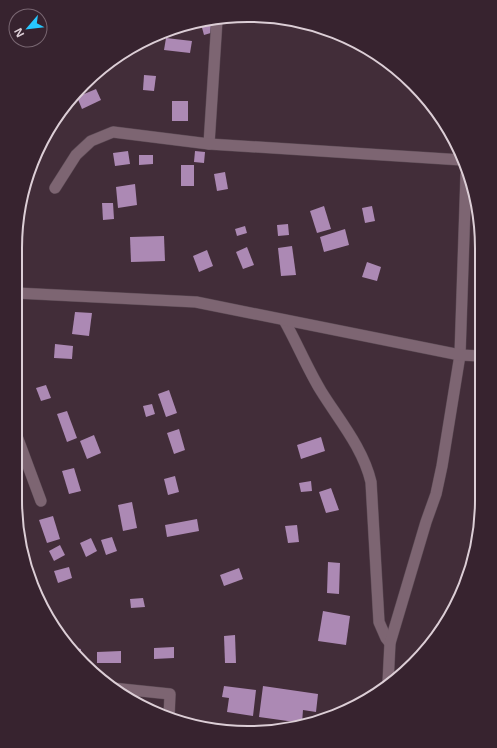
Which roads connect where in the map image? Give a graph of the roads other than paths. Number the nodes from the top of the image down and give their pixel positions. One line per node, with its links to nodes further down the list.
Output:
1 (217, 24): 2 (street)
2 (209, 144): 3 (street); 5 (street)
3 (457, 160)
4 (466, 185): 8 (street)
5 (55, 188)
6 (22, 293): 7 (street)
7 (284, 320): 8 (street); 12 (street)
8 (460, 355): 9 (street); 12 (street)
9 (475, 356)
10 (22, 447): 11 (street)
11 (42, 501)
12 (390, 643): 13 (street)
13 (388, 677)
14 (125, 689): 15 (street)
15 (168, 711)

